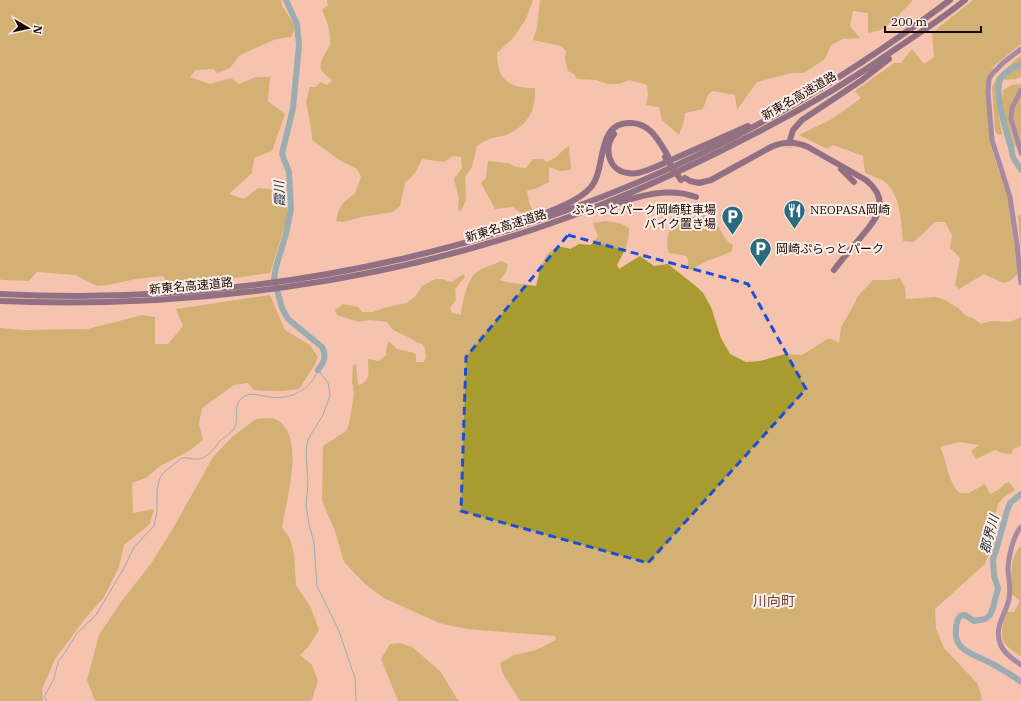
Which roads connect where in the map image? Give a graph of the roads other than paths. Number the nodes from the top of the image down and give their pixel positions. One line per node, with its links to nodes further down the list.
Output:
1 (950, 0): 6 (highway, 新東名高速道路)
2 (963, 2): 3 (highway, 新東名高速道路)
3 (931, 25): 7 (highway); 13 (highway, 新東名高速道路)
4 (1021, 49): 17 (main road)
5 (1021, 90): 8 (main road)
6 (776, 115): 9 (highway); 14 (highway, 新東名高速道路)
7 (790, 140)
8 (1021, 153)
9 (666, 156): 10 (highway, bridge); 14 (highway)
10 (683, 179): 11 (highway); 16 (highway)
11 (854, 182)
12 (696, 197): 13 (highway)
13 (564, 219): 15 (highway, 新東名高速道路)
14 (456, 246): 15 (highway, 新東名高速道路)
15 (371, 270): 19 (highway, 新東名高速道路)
16 (834, 270)
17 (1021, 283)
18 (0, 294): 19 (highway, 新東名高速道路)
19 (165, 297): 20 (highway, 新東名高速道路)
20 (0, 301)
21 (1021, 527): 22 (main road)
22 (1021, 665)

